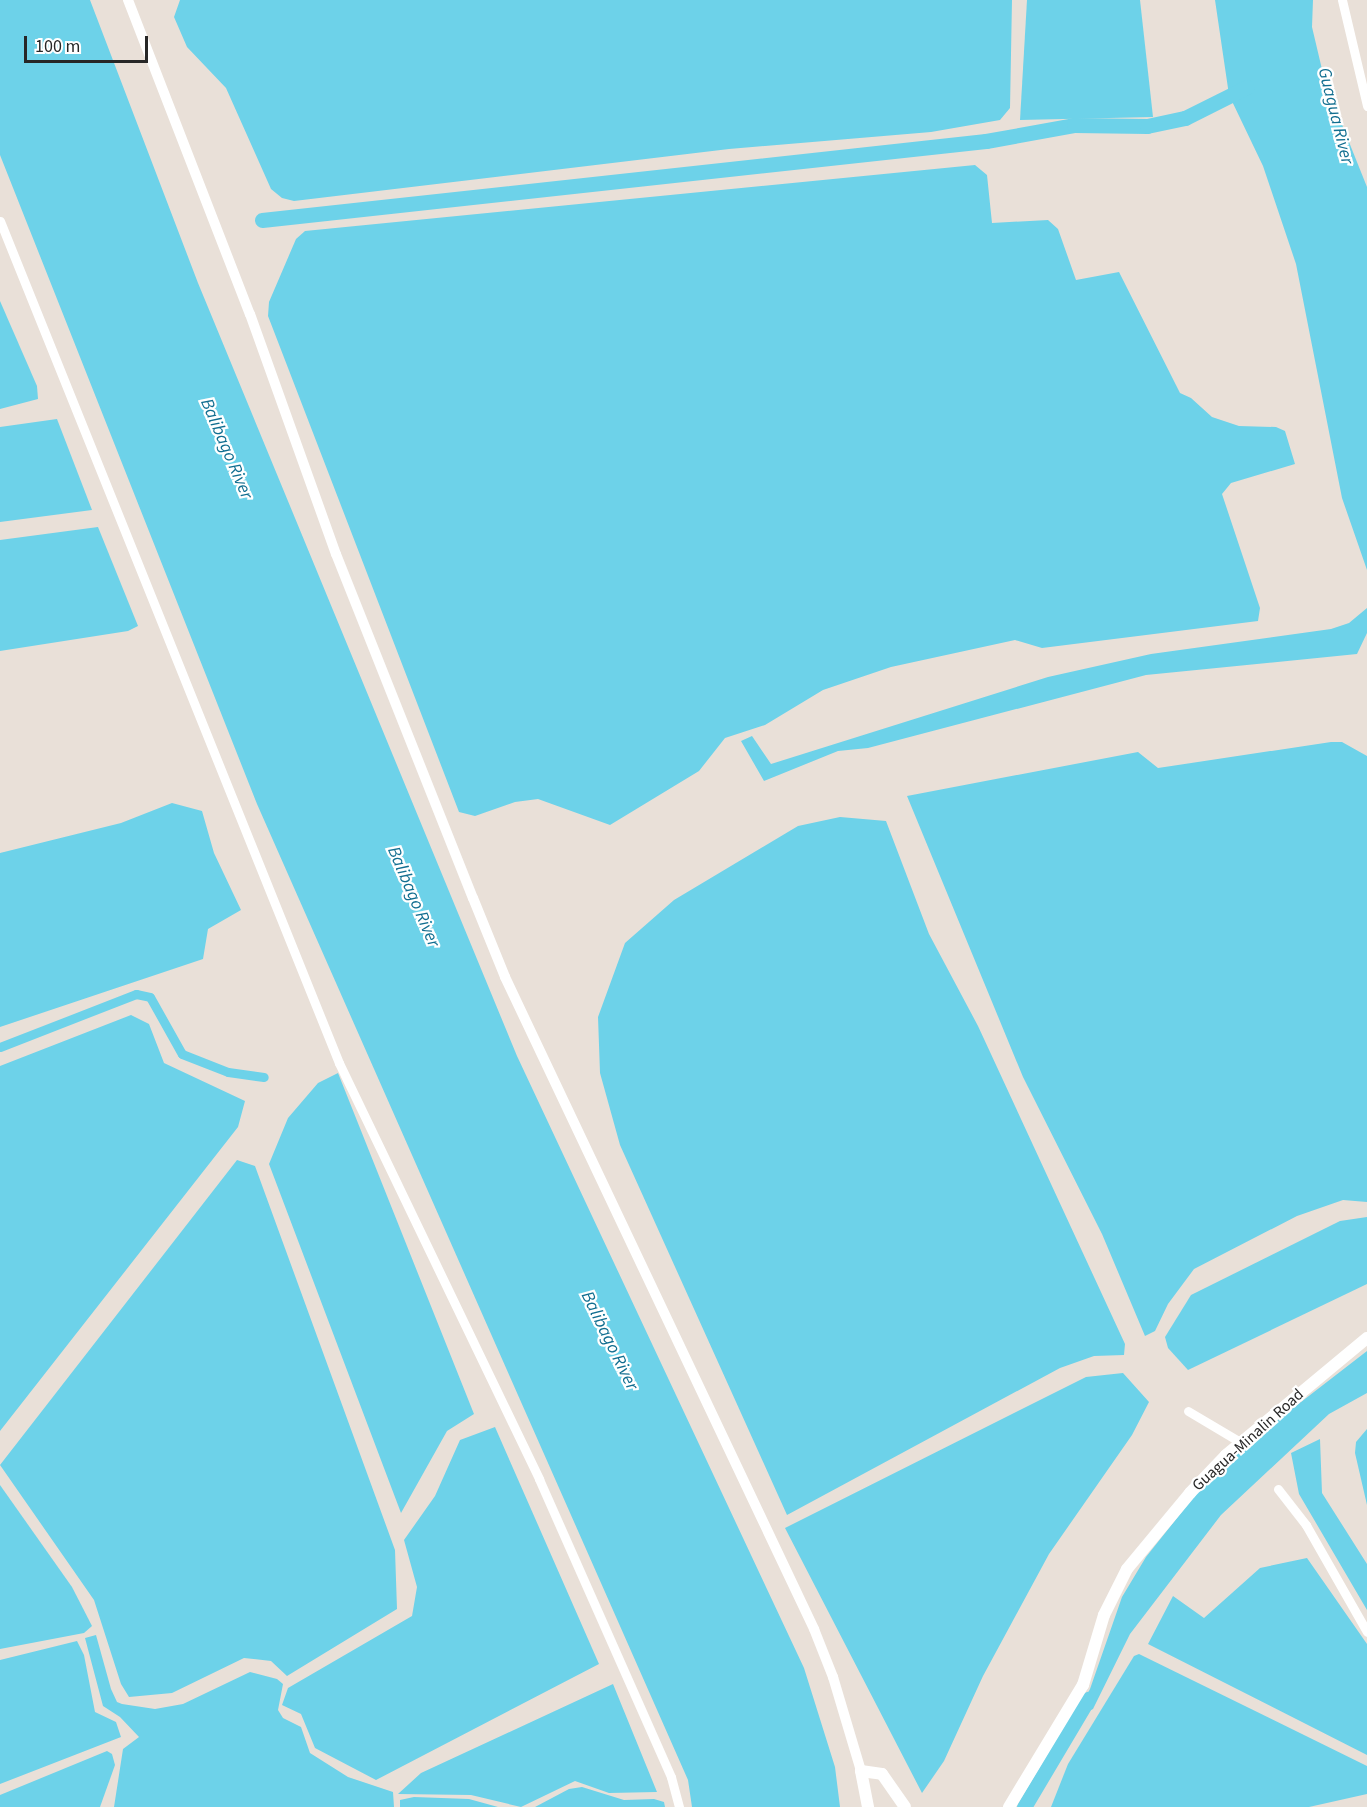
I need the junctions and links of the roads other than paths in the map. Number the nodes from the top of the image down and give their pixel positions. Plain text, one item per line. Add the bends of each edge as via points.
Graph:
1 (128, 0) edge
2 (1341, 0) edge
3 (1367, 106) edge
4 (0, 221) edge
5 (1367, 1338) edge
6 (1188, 1411) dead end
7 (1240, 1442) junction
8 (1278, 1489) dead end
9 (1367, 1632) edge
10 (861, 1771) junction
11 (679, 1807) edge
12 (868, 1807) edge
13 (905, 1807) edge
14 (1009, 1807) edge

1 - 10 street via 250,314 336,554 472,898 505,977 814,1629
2 - 3 street
4 - 11 street via 339,1063 539,1479 671,1776
5 - 7 main road, Guagua-Minalin Road
6 - 7 street
7 - 14 main road, Guagua-Minalin Road via 1190,1493 1127,1569 1104,1615 1083,1685
8 - 9 street via 1306,1525
10 - 12 main road
10 - 13 main road via 882,1774

